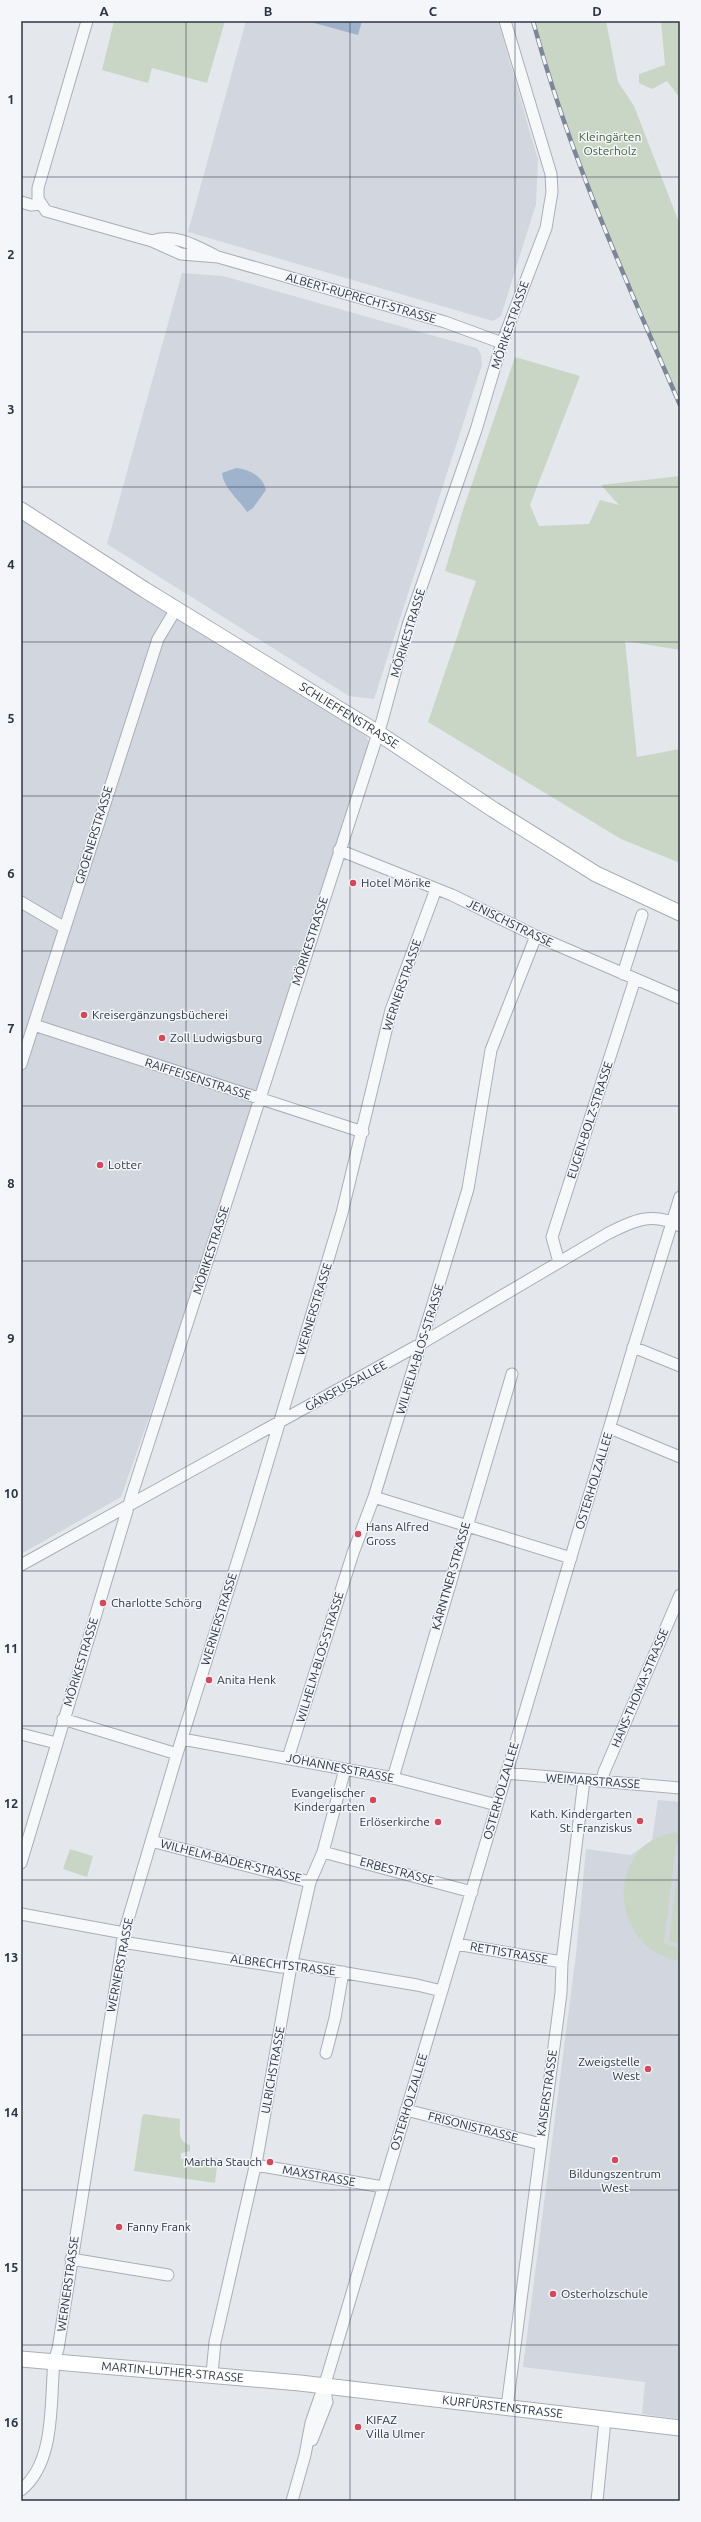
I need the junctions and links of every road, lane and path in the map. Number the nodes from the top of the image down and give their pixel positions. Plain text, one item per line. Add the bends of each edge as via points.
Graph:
1 (87, 21) edge
2 (505, 21) edge
3 (21, 202) edge
4 (41, 204) junction
5 (502, 342) junction
6 (21, 510) edge
7 (176, 609) junction
8 (378, 733) junction
9 (339, 850) junction
10 (436, 888) junction
11 (21, 902) edge
12 (680, 913) edge
13 (642, 915) dead end
14 (65, 928) junction
15 (536, 936) junction
16 (623, 974) junction
17 (635, 979) junction
18 (680, 998) edge
19 (34, 1026) junction
20 (21, 1064) edge
21 (260, 1100) junction
22 (363, 1132) junction
23 (680, 1197) edge
24 (676, 1224) edge
25 (560, 1262) junction
26 (422, 1343) junction
27 (633, 1347) junction
28 (680, 1366) edge
29 (512, 1374) dead end
30 (280, 1423) junction
31 (610, 1428) junction
32 (680, 1457) edge
33 (374, 1497) junction
34 (129, 1505) junction
35 (466, 1525) junction
36 (570, 1558) junction
37 (21, 1566) edge
38 (680, 1595) edge
39 (63, 1719) junction
40 (21, 1734) edge
41 (182, 1739) junction
42 (56, 1743) junction
43 (177, 1754) junction
44 (288, 1758) junction
45 (345, 1769) junction
46 (506, 1773) junction
47 (392, 1778) junction
48 (584, 1780) junction
49 (602, 1781) junction
50 (680, 1788) edge
51 (497, 1805) junction
52 (151, 1841) junction
53 (24, 1842) edge
54 (323, 1852) junction
55 (21, 1863) edge
56 (310, 1882) junction
57 (472, 1892) junction
58 (21, 1914) edge
59 (123, 1937) junction
60 (456, 1944) junction
61 (562, 1962) junction
62 (291, 1966) junction
63 (343, 1972) junction
64 (442, 1991) junction
65 (326, 2053) dead end
66 (406, 2110) junction
67 (541, 2144) junction
68 (256, 2165) junction
69 (383, 2187) junction
70 (71, 2259) junction
71 (168, 2276) dead end
72 (21, 2359) edge
73 (54, 2361) junction
74 (212, 2374) junction
75 (324, 2386) junction
76 (506, 2406) junction
77 (605, 2420) junction
78 (680, 2428) edge
79 (21, 2490) edge
80 (292, 2501) edge
81 (597, 2501) edge

1 - 4 street via 38,188
2 - 5 street, MÖRIKESTRASSE via 547,155 552,192 546,228
3 - 4 street
4 - 5 street, ALBERT-RUPRECHT-STRASSE via 46,211 152,241 173,238 218,258 445,322
5 - 8 street, MÖRIKESTRASSE via 476,430 408,625
6 - 7 street, SCHLIEFFENSTRASSE
7 - 8 street, SCHLIEFFENSTRASSE
7 - 14 street, GROENERSTRASSE via 158,638
8 - 9 street, MÖRIKESTRASSE
8 - 12 street, SCHLIEFFENSTRASSE via 596,874
9 - 10 street, JENISCHSTRASSE
9 - 21 street, MÖRIKESTRASSE
10 - 15 street, JENISCHSTRASSE
10 - 22 street, WERNERSTRASSE via 391,1010
11 - 14 street
13 - 16 street
14 - 19 street, GROENERSTRASSE
15 - 16 street, JENISCHSTRASSE
15 - 26 street, WILHELM-BLOS-STRASSE via 491,1050 468,1189
16 - 17 street, JENISCHSTRASSE
17 - 18 street, JENISCHSTRASSE
17 - 25 street, EUGEN-BOLZ-STRASSE via 552,1237
19 - 20 street, GROENERSTRASSE
19 - 21 street, RAIFFEISENSTRASSE
21 - 22 street, RAIFFEISENSTRASSE
21 - 34 street, MÖRIKESTRASSE
22 - 30 street, WERNERSTRASSE via 342,1213
23 - 24 street, OSTERHOLZALLEE
24 - 25 street, GÄNSFUSSALLEE via 652,1217 636,1219
24 - 27 street, OSTERHOLZALLEE
25 - 26 street, GÄNSFUSSALLEE
26 - 30 street, GÄNSFUSSALLEE
26 - 33 street, WILHELM-BLOS-STRASSE
27 - 28 street
27 - 31 street, OSTERHOLZALLEE
29 - 35 street, KÄRNTNER STRASSE
30 - 34 street, GÄNSFUSSALLEE
30 - 41 street, WERNERSTRASSE
31 - 32 street
31 - 36 street, OSTERHOLZALLEE
33 - 35 street
33 - 44 street, WILHELM-BLOS-STRASSE via 353,1553
34 - 37 street, GÄNSFUSSALLEE
34 - 39 street, MÖRIKESTRASSE
35 - 36 street
35 - 47 street, KÄRNTNER STRASSE
36 - 46 street, OSTERHOLZALLEE
38 - 49 street, HANS-THOMA-STRASSE
39 - 42 street, MÖRIKESTRASSE
39 - 43 street
40 - 42 street
41 - 43 street, WERNERSTRASSE
41 - 44 street, JOHANNESSTRASSE
42 - 53 street, MÖRIKESTRASSE
43 - 52 street, WERNERSTRASSE
44 - 45 street, JOHANNESSTRASSE
45 - 47 street, JOHANNESSTRASSE
45 - 54 street, ULRICHSTRASSE
46 - 48 street, WEIMARSTRASSE
46 - 51 street, OSTERHOLZALLEE
47 - 51 street, JOHANNESSTRASSE
48 - 49 street, WEIMARSTRASSE
48 - 61 street, KAISERSTRASSE
49 - 50 street, WEIMARSTRASSE
51 - 57 street, OSTERHOLZALLEE
52 - 56 street, WILHELM-BADER-STRASSE
52 - 59 street, WERNERSTRASSE
53 - 55 street, MÖRIKESTRASSE
54 - 56 street, ULRICHSTRASSE
54 - 57 street, ERBESTRASSE
56 - 62 street, ULRICHSTRASSE
57 - 60 street, OSTERHOLZALLEE
58 - 59 street, ALBRECHTSTRASSE
59 - 62 street, ALBRECHTSTRASSE via 212,1956 282,1967
59 - 70 street, WERNERSTRASSE
60 - 61 street, RETTISTRASSE
60 - 64 street, OSTERHOLZALLEE
61 - 67 street, KAISERSTRASSE via 561,1993
62 - 63 street, ALBRECHTSTRASSE
62 - 68 street, ULRICHSTRASSE
63 - 64 street, ALBRECHTSTRASSE
63 - 65 street
64 - 66 street, OSTERHOLZALLEE
66 - 67 street, FRISONISTRASSE
66 - 69 street, OSTERHOLZALLEE
67 - 76 street, KAISERSTRASSE
68 - 69 street, MAXSTRASSE
68 - 74 street, ULRICHSTRASSE via 215,2342
69 - 75 street, OSTERHOLZALLEE
70 - 71 street
70 - 73 street, WERNERSTRASSE
72 - 73 street, MARTIN-LUTHER-STRASSE
73 - 74 street, MARTIN-LUTHER-STRASSE
73 - 79 street, WERNERSTRASSE via 45,2449 32,2479
74 - 75 street, MARTIN-LUTHER-STRASSE
75 - 76 street, KURFÜRSTENSTRASSE
75 - 80 street, OSTERHOLZALLEE via 311,2423 306,2455
76 - 77 street, KURFÜRSTENSTRASSE
77 - 78 street, KURFÜRSTENSTRASSE
77 - 81 street

